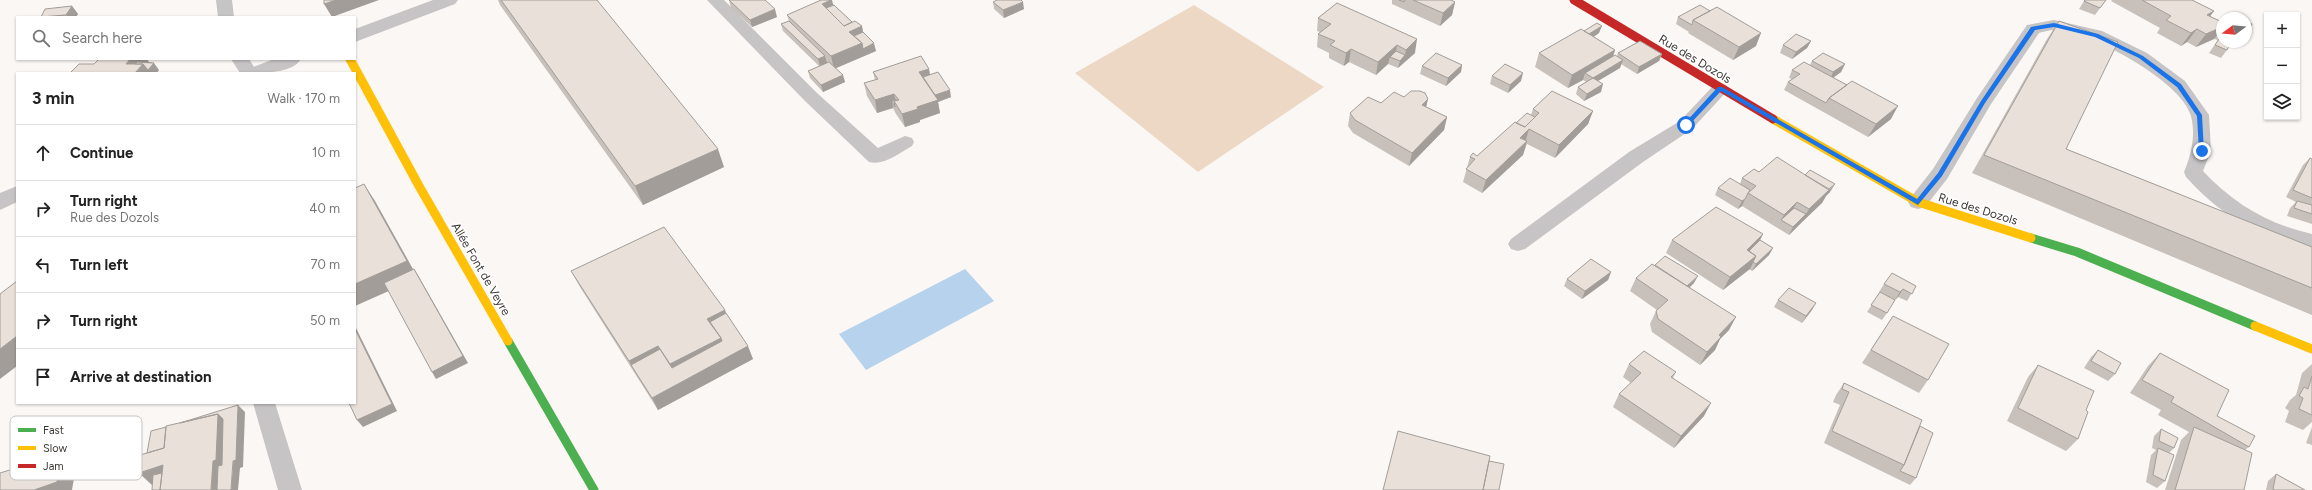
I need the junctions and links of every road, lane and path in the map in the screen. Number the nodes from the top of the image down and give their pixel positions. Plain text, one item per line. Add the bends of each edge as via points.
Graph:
1 (224, 0) edge
2 (449, 0) edge
3 (715, 0) edge
4 (1574, 0) edge
5 (226, 16) edge
6 (356, 36) edge
7 (241, 60) edge
8 (289, 60) edge
9 (351, 60) edge
10 (248, 72) edge
11 (258, 72) edge
12 (1720, 88) junction
13 (905, 142) dead end
14 (16, 194) edge
15 (0, 202) edge
16 (1918, 202) junction
17 (2312, 241) edge
18 (1518, 244) dead end
19 (2312, 349) edge
20 (264, 404) edge
21 (290, 490) edge
22 (594, 490) edge

1 - 5 lane
2 - 6 street
3 - 13 lane via 811,97 876,157
4 - 12 street, Rue des Dozols
7 - 10 lane
8 - 11 street
9 - 22 street, Allée Font de Veyre via 419,186
12 - 16 street, Rue des Dozols
12 - 18 lane via 1686,125 1636,157
14 - 15 street
16 - 17 lane via 1940,174 1983,102 2033,28 2054,25 2096,35 2141,57 2179,85 2200,115 2202,151 2193,172 2206,188 2238,214 2282,235
16 - 19 street, Rue des Dozols via 2077,252
20 - 21 lane

